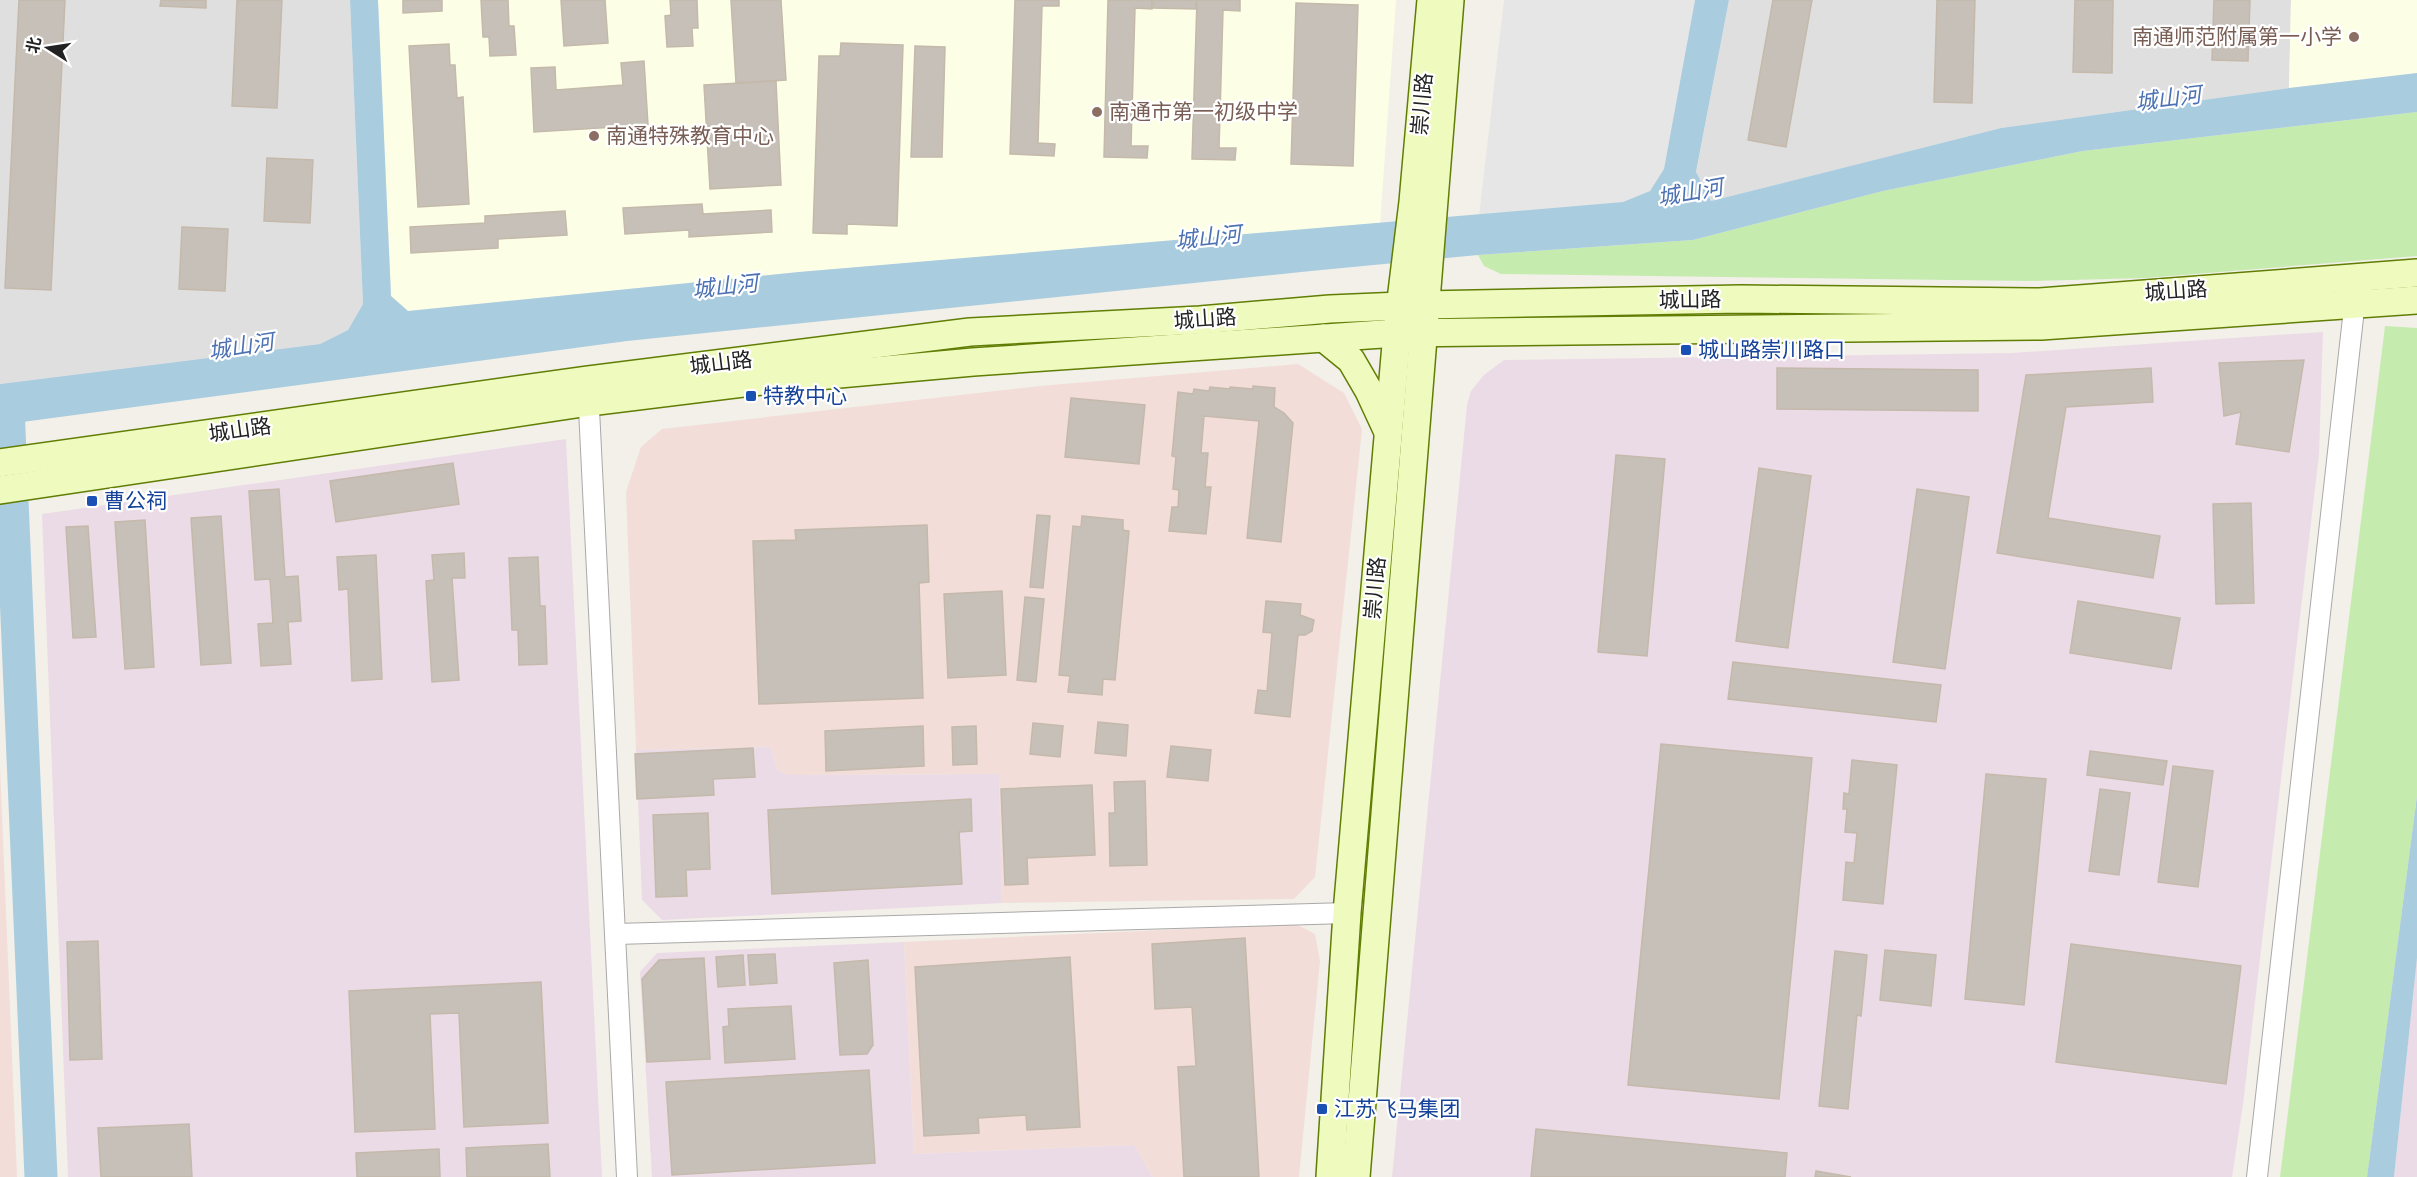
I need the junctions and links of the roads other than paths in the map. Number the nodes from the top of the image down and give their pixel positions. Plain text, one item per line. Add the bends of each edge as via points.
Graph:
1 (1431, 0) edge
2 (1450, 0) edge
3 (1423, 202) junction
4 (2417, 273) edge
5 (2355, 278) junction
6 (2417, 300) edge
7 (2356, 305) junction
8 (1412, 307) junction
9 (1324, 338) junction
10 (588, 391) junction
11 (1388, 434) junction
12 (0, 463) edge
13 (0, 490) edge
14 (1347, 913) junction
15 (615, 934) junction
16 (627, 1177) edge
17 (1330, 1177) edge
18 (1356, 1177) edge
19 (2257, 1177) edge

1 - 3 main road, 崇川路
2 - 3 main road, 崇川路
3 - 8 main road, 崇川路
4 - 5 main road, 城山路
5 - 7 street
5 - 8 main road, 城山路 via 2040,302 1741,299
6 - 7 main road, 城山路
7 - 8 main road, 城山路 via 2041,326
7 - 19 street
8 - 9 main road, 城山路
8 - 10 main road, 城山路 via 970,332
8 - 11 main road, 崇川路
8 - 18 main road, 崇川路
9 - 10 main road, 城山路
9 - 11 main road via 1351,360 1370,390
10 - 12 main road, 城山路
10 - 13 main road, 城山路
10 - 15 street
11 - 14 main road, 崇川路
14 - 15 street
14 - 17 main road, 崇川路
15 - 16 street

